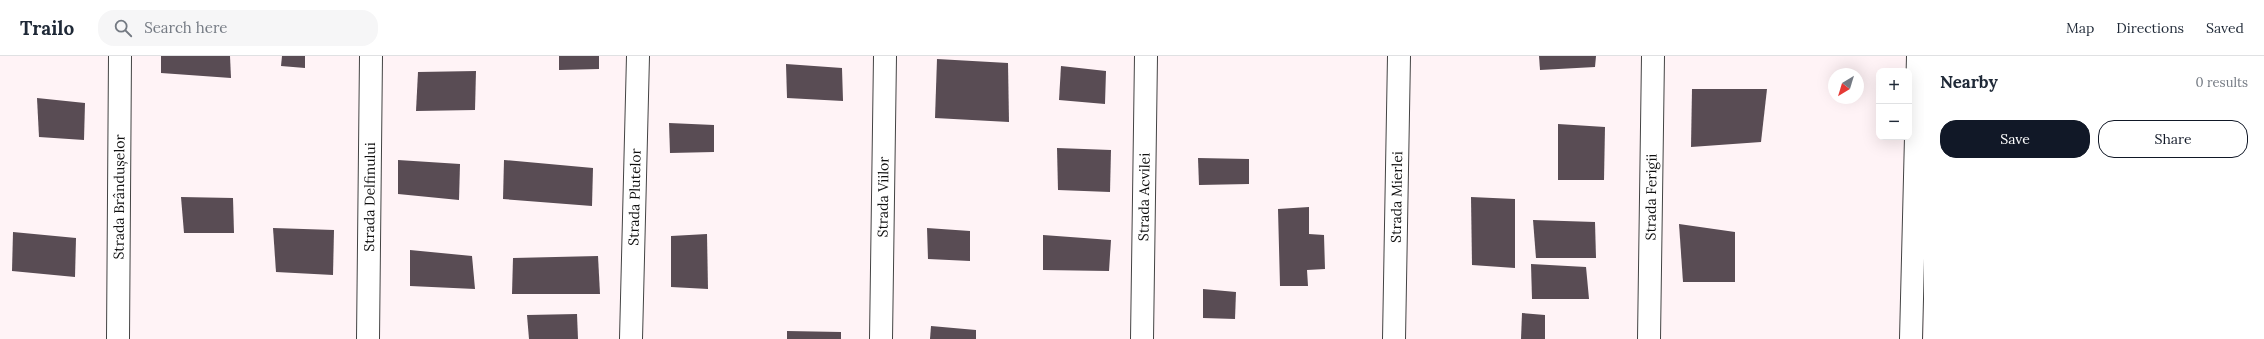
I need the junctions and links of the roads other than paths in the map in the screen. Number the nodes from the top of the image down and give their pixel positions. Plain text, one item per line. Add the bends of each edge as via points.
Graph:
1 (120, 56) edge
2 (371, 56) edge
3 (638, 56) edge
4 (885, 56) edge
5 (1146, 56) edge
6 (1398, 56) edge
7 (1653, 56) edge
8 (1918, 56) edge
9 (118, 339) edge
10 (368, 339) edge
11 (631, 339) edge
12 (881, 339) edge
13 (1142, 339) edge
14 (1394, 339) edge
15 (1649, 339) edge
16 (1911, 339) edge

1 - 9 street, Strada Brândușelor
2 - 10 street, Strada Delfinului
3 - 11 street, Strada Plutelor
4 - 12 street, Strada Viilor
5 - 13 street, Strada Acvilei
6 - 14 street, Strada Mierlei
7 - 15 street, Strada Ferigii
8 - 16 street

